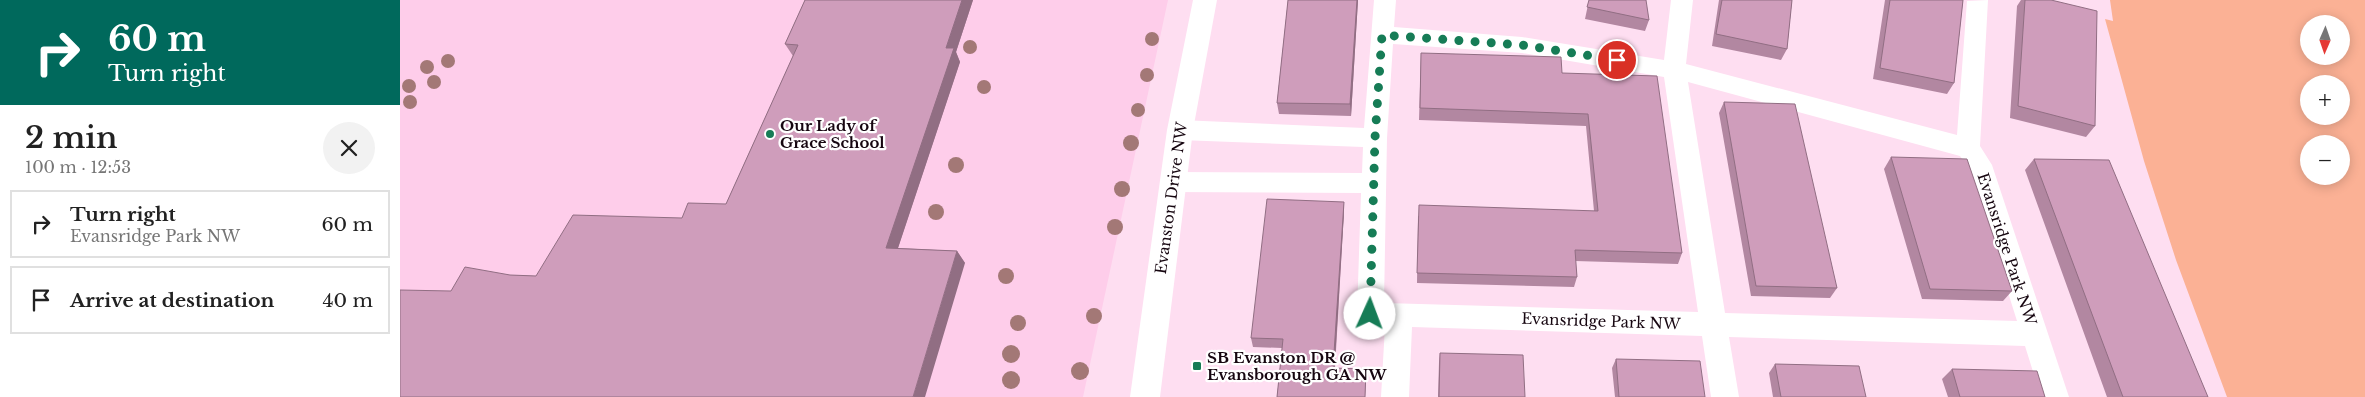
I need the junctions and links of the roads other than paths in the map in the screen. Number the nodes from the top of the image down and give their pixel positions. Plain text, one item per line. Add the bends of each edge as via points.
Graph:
1 (1205, 0) edge
2 (1384, 0) edge
3 (1682, 0) edge
4 (1978, 1) edge
5 (1382, 35) junction
6 (1674, 70) junction
7 (1180, 130) junction
8 (1375, 138) junction
9 (1968, 148) junction
10 (1172, 182) junction
11 (1373, 183) junction
12 (1399, 315) junction
13 (1713, 325) junction
14 (2036, 334) junction
15 (1145, 397) edge
16 (1395, 397) edge
17 (1725, 397) edge
18 (2055, 397) edge

1 - 7 street, Evanston Drive NW
2 - 5 lane, Evansridge Park NW
3 - 6 lane
4 - 9 lane
5 - 6 lane via 1522,45
5 - 8 lane, Evansridge Park NW
6 - 9 lane
6 - 13 lane
7 - 8 lane
7 - 10 street, Evanston Drive NW
8 - 11 lane, Evansridge Park NW
9 - 14 lane, Evansridge Park NW via 1980,165
10 - 11 lane
10 - 15 street, Evanston Drive NW
11 - 12 lane, Evansridge Park NW via 1370,314
12 - 13 lane, Evansridge Park NW
12 - 16 lane
13 - 14 lane, Evansridge Park NW
13 - 17 lane
14 - 18 lane

